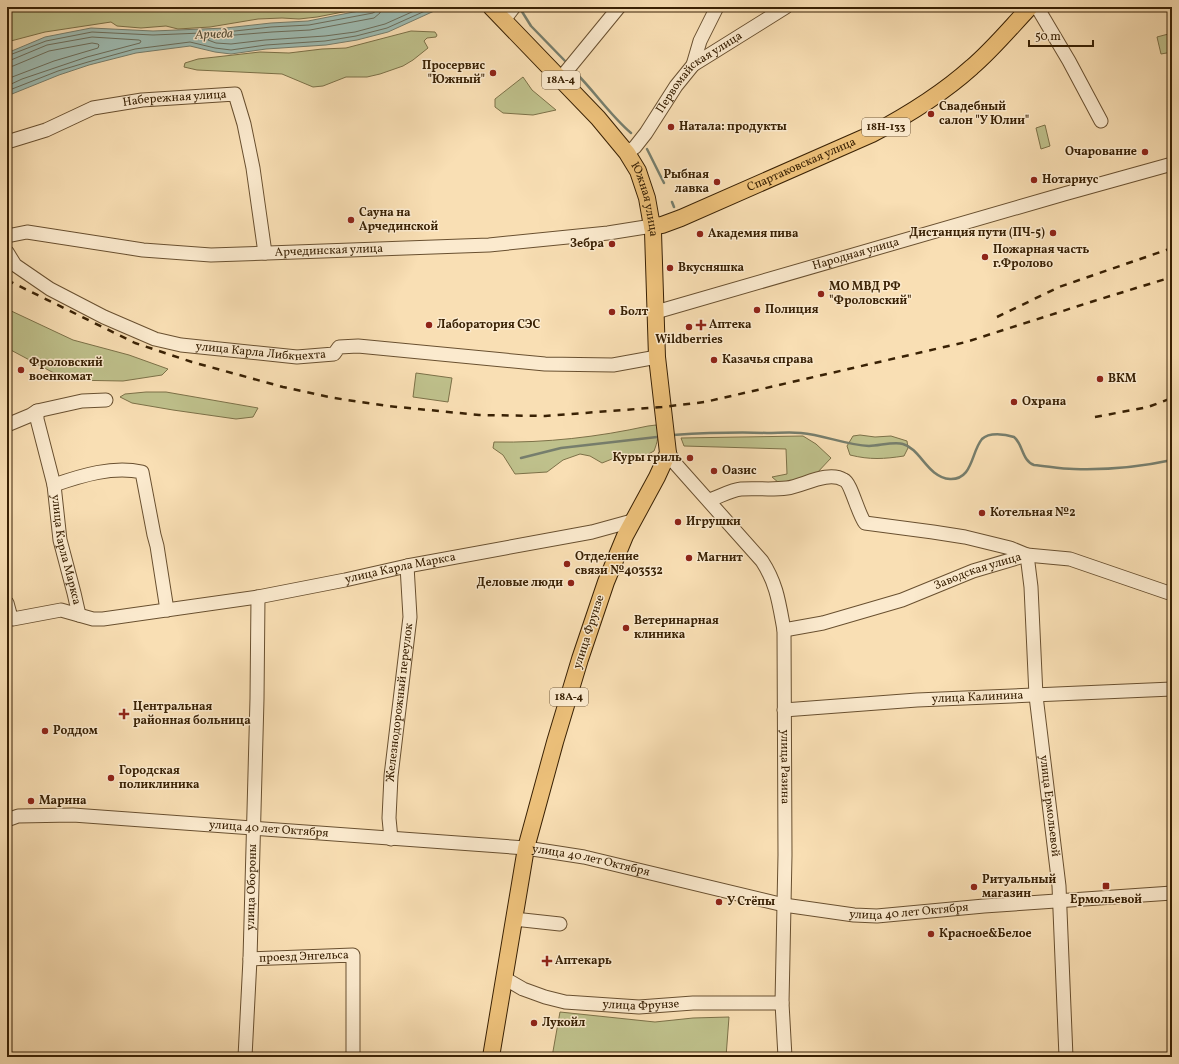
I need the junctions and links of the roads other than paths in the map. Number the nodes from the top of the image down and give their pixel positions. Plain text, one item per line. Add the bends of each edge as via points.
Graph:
1 (514, 7) edge
2 (619, 7) edge
3 (717, 7) edge
4 (786, 7) edge
5 (1030, 7) edge
6 (1037, 7) edge
7 (496, 12) edge
8 (693, 65) junction
9 (560, 79) junction
10 (1101, 121) dead end
11 (7, 142) edge
12 (627, 153) junction
13 (1172, 164) edge
14 (652, 226) junction
15 (7, 236) edge
16 (7, 252) edge
17 (265, 253) junction
18 (656, 312) junction
19 (657, 357) junction
20 (106, 400) dead end
21 (37, 411) junction
22 (7, 425) edge
23 (667, 448) junction
24 (54, 485) junction
25 (709, 500) junction
26 (632, 521) junction
27 (1027, 555) junction
28 (407, 566) junction
29 (1172, 594) edge
30 (258, 597) junction
31 (7, 603) edge
32 (167, 610) junction
33 (79, 615) junction
34 (784, 630) junction
35 (1172, 689) edge
36 (1036, 696) junction
37 (784, 710) junction
38 (7, 820) edge
39 (253, 828) junction
40 (391, 838) junction
41 (526, 848) junction
42 (1172, 893) edge
43 (1060, 902) junction
44 (784, 905) junction
45 (514, 919) junction
46 (560, 924) dead end
47 (250, 959) junction
48 (504, 978) junction
49 (782, 1003) junction
50 (245, 1057) edge
51 (353, 1057) edge
52 (491, 1057) edge
53 (785, 1057) edge
54 (1066, 1057) edge

1 - 7 street
2 - 9 street
3 - 8 street via 700,41
4 - 8 street, Первомайская улица
5 - 14 main road, Спартаковская улица / 18Н-133 via 973,67 926,103 900,119 872,134 681,218
6 - 10 street
7 - 9 main road, Южная улица / 18А-4
8 - 12 street, Первомайская улица via 676,86 646,133
9 - 12 main road, Южная улица / 18А-4
11 - 17 street, Набережная улица via 46,130 93,108 142,100 235,94 253,168
12 - 14 main road, Южная улица / 18А-4 via 645,188
13 - 18 street, Народная улица
14 - 17 street, Арчединская улица via 489,245
14 - 18 main road, Южная улица / 18А-4
15 - 17 street, Арчединская улица via 27,232 143,250 211,255
16 - 19 street, улица Карла Либкнехта via 15,265 50,289 155,339 181,345 297,357 334,354 339,347 358,346 545,364 613,365
18 - 19 main road, Южная улица / 18А-4
19 - 23 main road, Южная улица / 18А-4
20 - 21 street via 82,401
21 - 22 street
21 - 24 street, улица Карла Маркса
23 - 25 street, улица Разина via 673,461
23 - 26 main road, улица Фрунзе / 18А-4 via 666,459
24 - 32 street, улица Карла Маркса via 100,472 129,469 142,472
24 - 33 street, улица Карла Маркса via 60,540
25 - 27 street via 740,490 788,488 820,478 844,479 849,484 860,517 868,525 965,537
25 - 34 street, улица Разина via 762,561 770,574 776,587
26 - 28 street, улица Карла Маркса via 587,533
26 - 41 main road, улица Фрунзе / 18А-4 via 606,582 580,659
27 - 29 street, Заводская улица via 1070,559
27 - 34 street, Заводская улица via 973,571 902,600 823,623
27 - 36 street, улица Ермольевой
28 - 30 street, улица Карла Маркса
28 - 40 street, Железнодорожный переулок via 410,617 392,776 389,818
30 - 32 street, улица Карла Маркса
30 - 39 street, улица Обороны
31 - 33 street, улица Карла Маркса via 13,619 61,610
32 - 33 street, улица Карла Маркса via 103,619
34 - 37 street, улица Разина
35 - 36 street, улица Калинина
36 - 37 street, улица Калинина via 917,700
36 - 43 street, улица Ермольевой
37 - 44 street, улица Разина
38 - 39 street, улица 40 лет Октября via 18,816 73,815
39 - 40 street, улица 40 лет Октября
39 - 47 street, улица Обороны
40 - 41 street, улица 40 лет Октября
41 - 44 street, улица 40 лет Октября via 584,857
41 - 45 main road, улица Фрунзе / 18А-4
42 - 43 street, улица 40 лет Октября
43 - 44 street, улица 40 лет Октября via 877,916 833,913
43 - 54 street, улица Ермольевой
44 - 49 street, улица Разина
45 - 46 street
45 - 48 main road, улица Фрунзе / 18А-4
47 - 50 street, улица Обороны
47 - 51 street, проезд Энгельса via 353,955
48 - 49 street, улица Фрунзе via 523,989 565,1002 639,1007 693,1003
48 - 52 main road, улица Фрунзе / 18А-4
49 - 53 street, улица Разина

